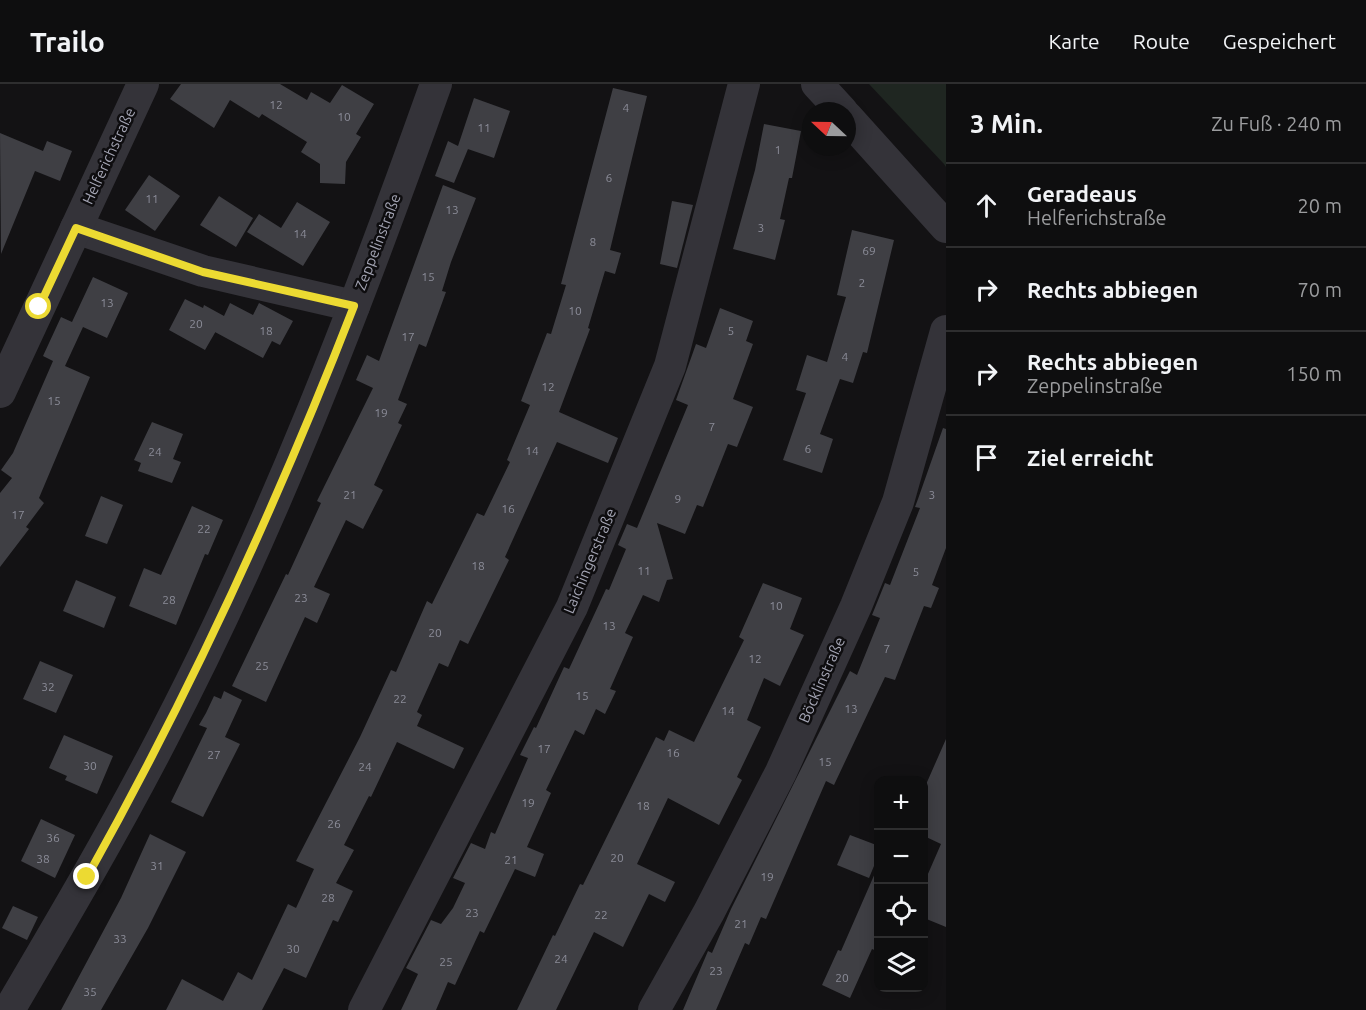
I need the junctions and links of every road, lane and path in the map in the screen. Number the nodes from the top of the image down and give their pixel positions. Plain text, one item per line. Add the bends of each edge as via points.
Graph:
1 (143, 84) edge
2 (436, 84) edge
3 (744, 84) edge
4 (817, 84) edge
5 (834, 102) edge
6 (856, 127) edge
7 (946, 227) edge
8 (76, 228) junction
9 (354, 306) junction
10 (946, 331) edge
11 (0, 392) edge
12 (9, 1010) edge
13 (364, 1010) edge
14 (654, 1010) edge

1 - 8 street, Helferichstraße
2 - 9 street, Zeppelinstraße
3 - 13 street, Laichingerstraße via 670,366 576,597
4 - 5 street
6 - 7 street
8 - 9 street via 203,272
8 - 11 street, Helferichstraße
9 - 12 street, Zeppelinstraße via 276,499 164,737
10 - 14 street, Böcklinstraße via 898,502 856,606 781,771

